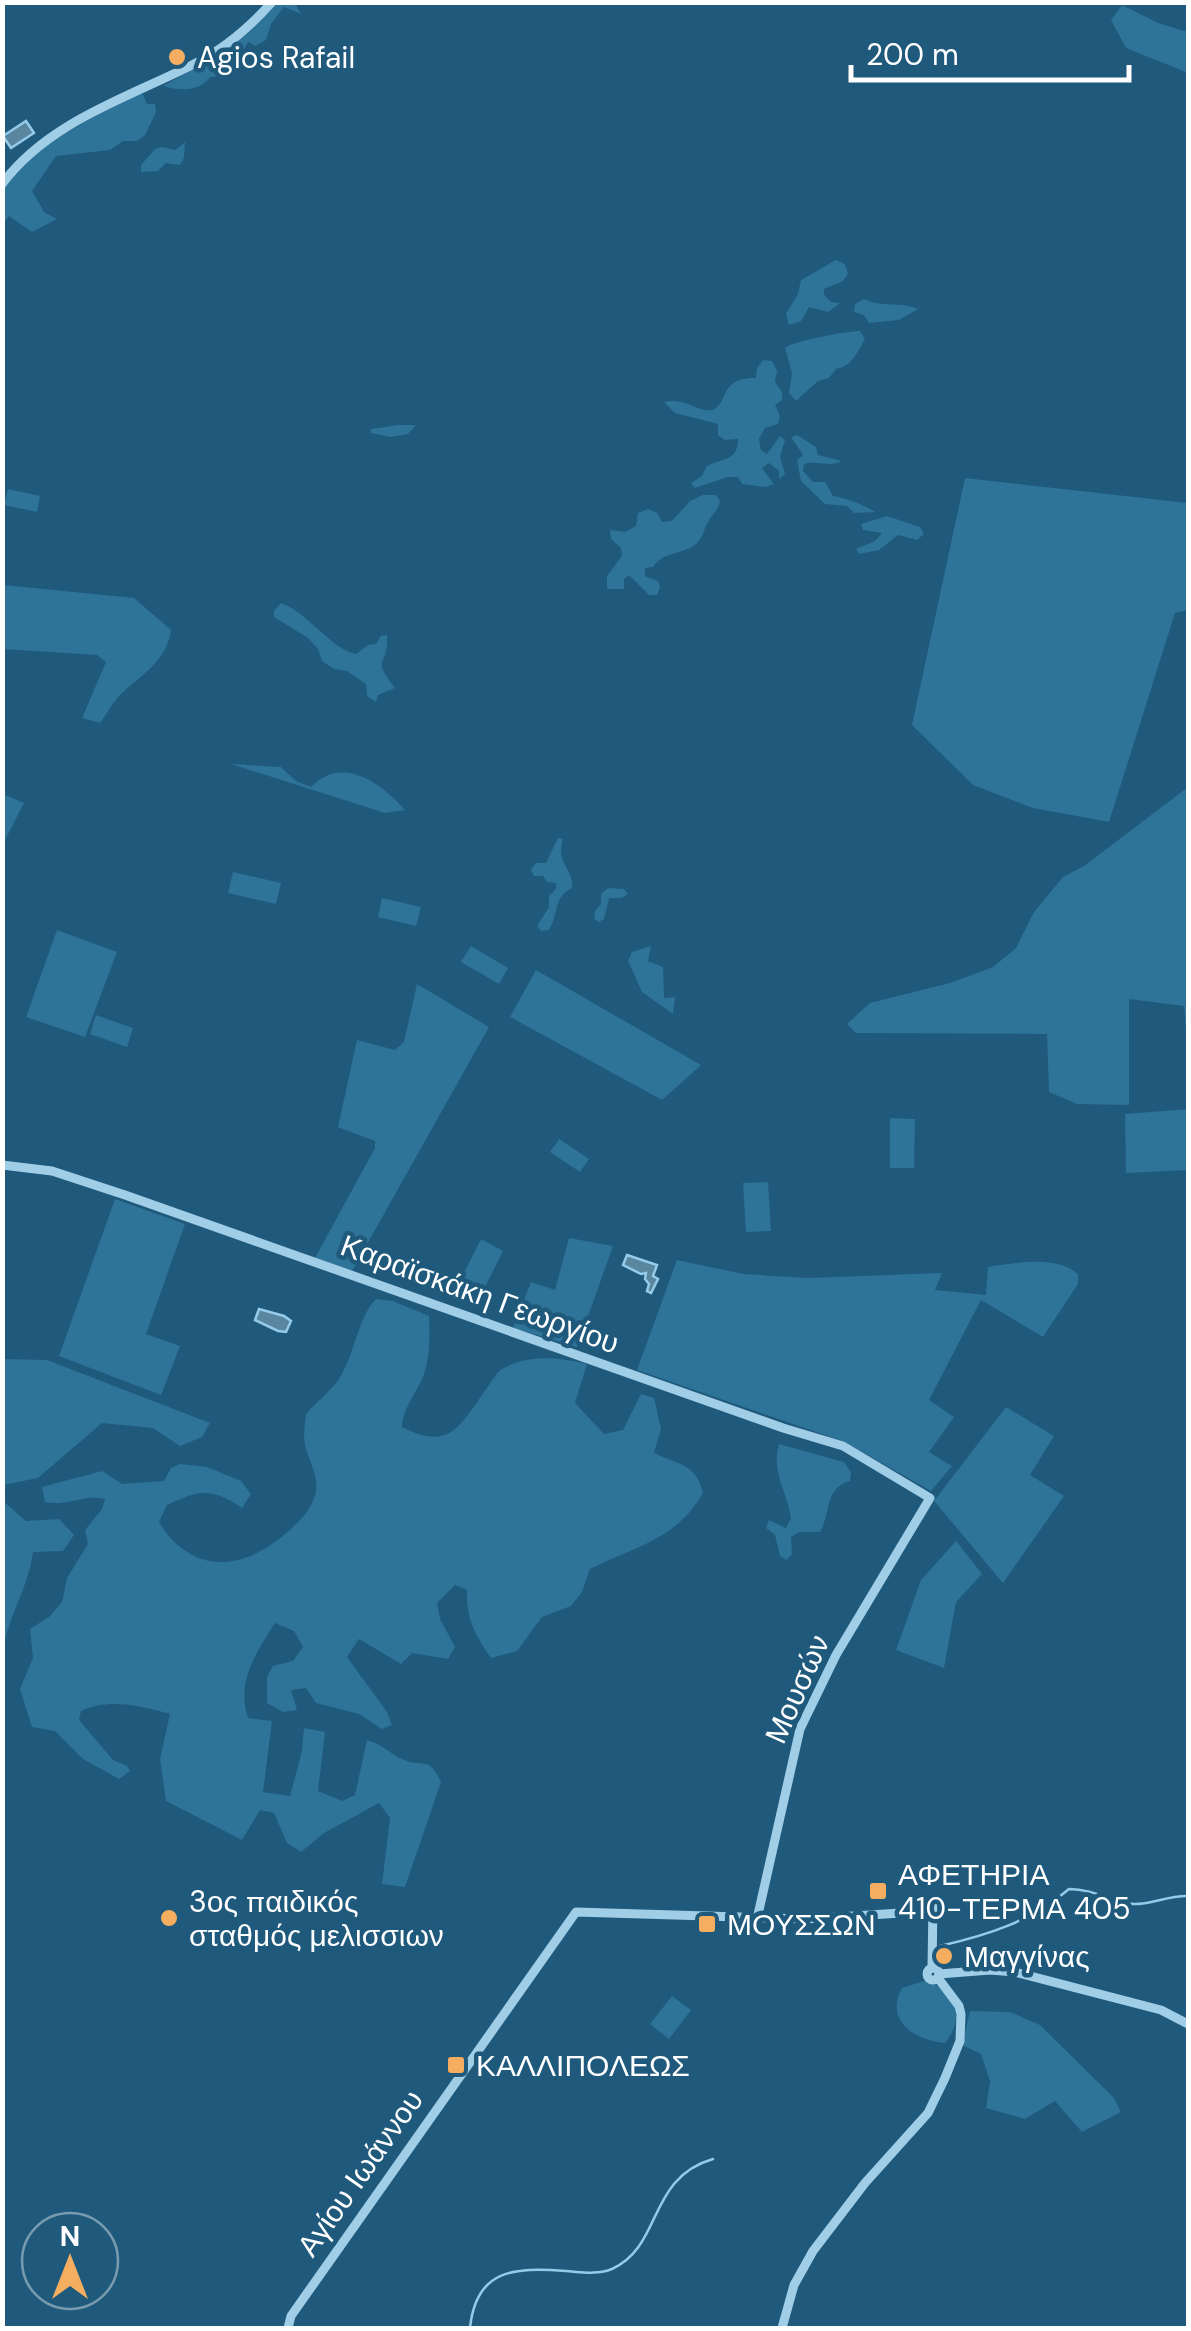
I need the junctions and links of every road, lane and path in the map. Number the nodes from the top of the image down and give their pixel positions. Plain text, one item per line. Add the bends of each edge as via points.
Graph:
1 (272, 2) edge
2 (2, 184) edge
3 (2, 1166) edge
4 (930, 1498) joint
5 (758, 1920) junction
6 (936, 1973) junction
7 (1188, 2024) edge
8 (288, 2328) edge
9 (782, 2328) edge

1 - 2 street via 215,52 47,140
3 - 4 street, Καραϊσκάκη Γεωργίου via 52,1171 126,1195 842,1446
4 - 5 street, Μουσών via 800,1729
5 - 6 street via 901,1913 933,1904
5 - 8 street, Αγίου Ιωάννου via 576,1912
6 - 7 street via 1016,1972 1152,2007
6 - 9 street via 961,2014 960,2040 945,2078 928,2112 812,2251

